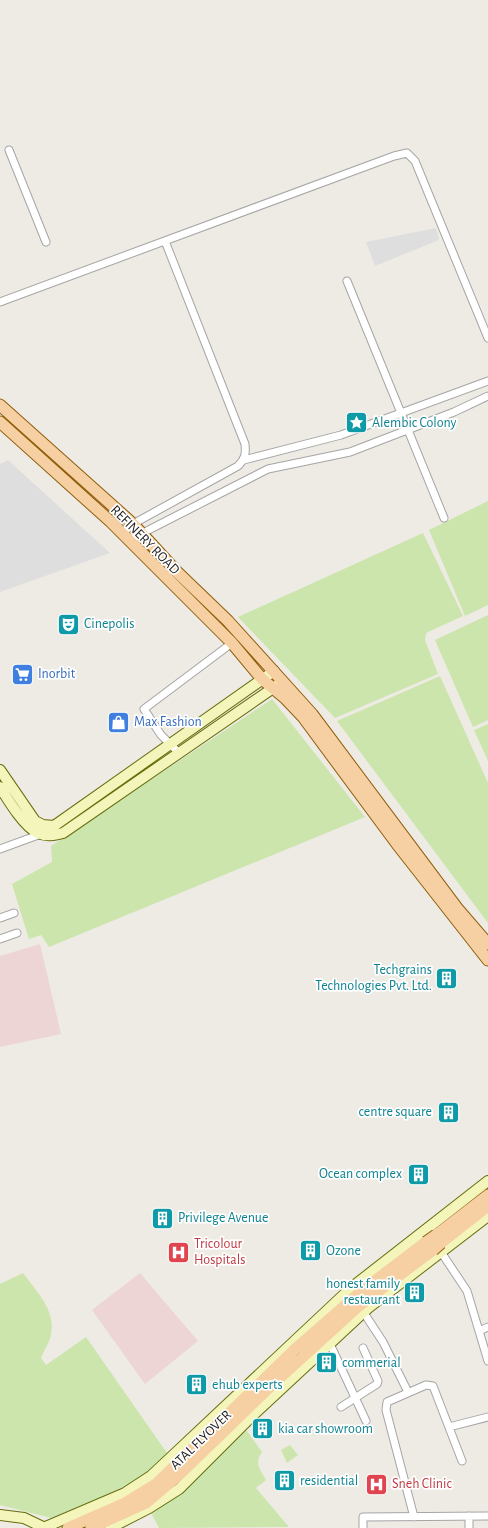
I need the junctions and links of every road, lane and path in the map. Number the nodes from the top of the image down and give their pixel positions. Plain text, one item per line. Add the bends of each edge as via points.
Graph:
1 (9, 150) dead end
2 (165, 241) junction
3 (46, 242) dead end
4 (347, 281) dead end
5 (0, 302) edge
6 (488, 338) edge
7 (488, 382) edge
8 (488, 396) edge
9 (0, 405) edge
10 (402, 413) junction
11 (0, 422) edge
12 (409, 429) junction
13 (244, 460) junction
14 (444, 518) dead end
15 (133, 524) junction
16 (141, 533) junction
17 (125, 537) junction
18 (232, 643) junction
19 (274, 671) junction
20 (262, 679) junction
21 (284, 681) junction
22 (275, 689) junction
23 (170, 745) junction
24 (179, 753) junction
25 (0, 770) edge
26 (0, 787) edge
27 (7, 796) edge
28 (41, 834) junction
29 (0, 849) edge
30 (433, 883) junction
31 (14, 913) dead end
32 (0, 918) edge
33 (17, 933) dead end
34 (0, 939) edge
35 (488, 944) edge
36 (488, 960) edge
37 (488, 1181) edge
38 (488, 1195) edge
39 (488, 1206) edge
40 (488, 1216) edge
41 (425, 1231) junction
42 (442, 1252) junction
43 (364, 1313) junction
44 (488, 1327) edge
45 (479, 1331) junction
46 (330, 1344) junction
47 (363, 1348) dead end
48 (488, 1361) edge
49 (408, 1392) junction
50 (356, 1396) junction
51 (341, 1407) dead end
52 (488, 1417) edge
53 (366, 1421) dead end
54 (449, 1426) junction
55 (462, 1461) dead end
56 (0, 1514) edge
57 (469, 1516) junction
58 (488, 1516) edge
59 (414, 1517) junction
60 (44, 1528) edge
61 (68, 1528) edge
62 (91, 1528) edge
63 (110, 1528) edge
64 (363, 1528) edge
65 (469, 1528) edge

1 - 3 street
2 - 5 street
2 - 6 street via 407,153 415,161
2 - 13 street via 245,444
4 - 10 street
7 - 10 street
8 - 12 street
9 - 15 main road, REFINERY ROAD
10 - 12 street
10 - 13 street via 341,435
11 - 17 main road, REFINERY ROAD
12 - 14 street
12 - 16 street via 350,452 268,469
13 - 15 street via 238,466
15 - 16 main road, REFINERY ROAD
15 - 17 street
16 - 17 street
16 - 19 main road, REFINERY ROAD
17 - 18 main road, REFINERY ROAD
18 - 20 main road, REFINERY ROAD
18 - 23 street via 144,709
19 - 20 street
19 - 21 main road, REFINERY ROAD
20 - 22 main road, REFINERY ROAD
20 - 23 street
21 - 22 street
21 - 30 main road, REFINERY ROAD via 312,714
22 - 24 street
22 - 30 main road, REFINERY ROAD via 303,717
23 - 24 street
23 - 27 street via 54,826 35,821
24 - 28 street via 63,833
25 - 27 street
26 - 27 street
27 - 28 street via 29,828
28 - 29 street
30 - 35 main road
30 - 36 main road
31 - 32 street
33 - 34 street
37 - 41 street
38 - 61 main road, ATAL FLYOVER, bridge via 364,1289 294,1350 156,1484 125,1503
39 - 62 main road, ATAL FLYOVER, bridge via 359,1306 146,1503
40 - 42 street
41 - 42 street
41 - 60 street via 351,1288 151,1476 125,1493
42 - 43 street
42 - 45 street via 468,1291
43 - 46 street
43 - 49 street via 383,1342
44 - 45 street
45 - 48 street
46 - 50 street
46 - 63 street via 178,1489 149,1508
47 - 50 street via 378,1381
49 - 54 street via 426,1385 433,1386
49 - 59 street via 387,1402 386,1410
50 - 51 street
50 - 53 street
52 - 54 street
54 - 55 street
56 - 60 street via 24,1518
57 - 58 street
57 - 59 street
57 - 65 street
59 - 64 street via 363,1517

